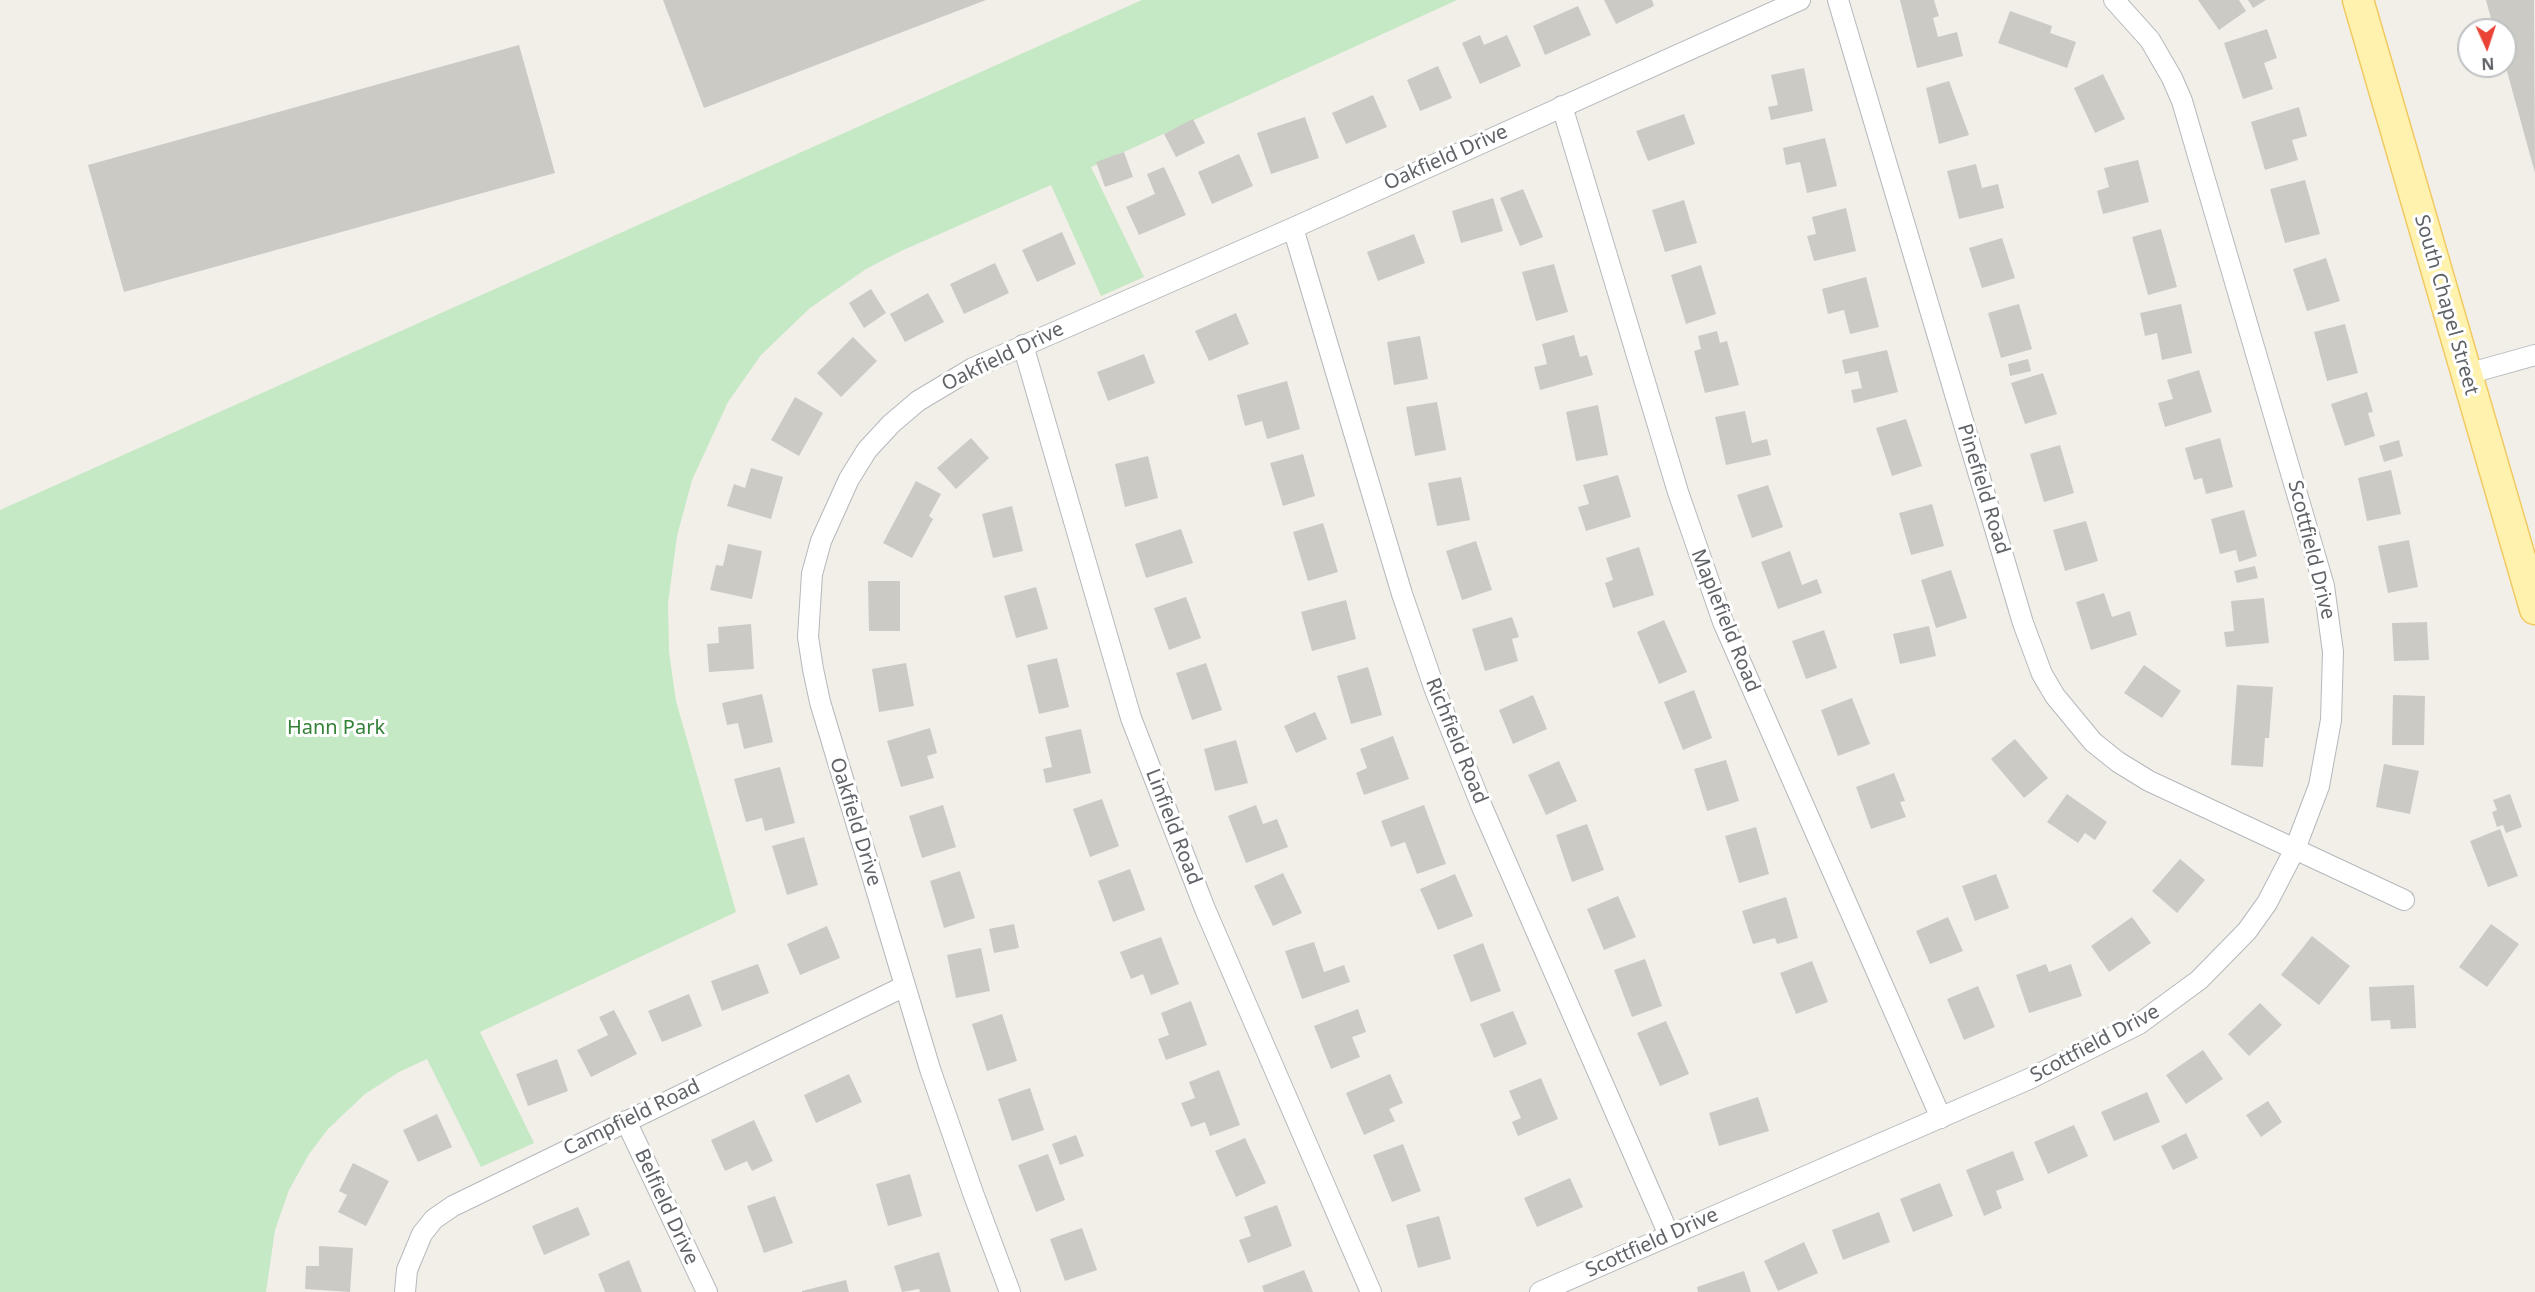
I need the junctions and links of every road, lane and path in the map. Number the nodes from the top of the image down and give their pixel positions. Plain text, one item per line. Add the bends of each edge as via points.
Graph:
1 (1800, 0) edge
2 (1838, 0) edge
3 (2114, 0) edge
4 (2358, 0) edge
5 (1562, 106) junction
6 (1293, 228) junction
7 (1023, 345) junction
8 (2535, 355) edge
9 (2467, 374) junction
10 (2535, 609) edge
11 (2295, 849) junction
12 (2404, 900) dead end
13 (905, 986) junction
14 (1941, 1118) junction
15 (626, 1121) junction
16 (1669, 1235) junction
17 (405, 1292) edge
18 (707, 1292) edge
19 (1010, 1292) edge
20 (1371, 1292) edge
21 (1540, 1292) edge

1 - 5 street, Oakfield Drive
2 - 11 street, Pinefield Road via 2019,612 2042,674 2072,720 2118,762 2149,781
3 - 11 street, Scottfield Drive via 2150,40 2182,101 2324,586 2332,652 2331,720 2319,786
4 - 9 main road, South Chapel Street
5 - 6 street, Oakfield Drive
5 - 14 street, Maplefield Road via 1678,492 1719,611
6 - 7 street, Oakfield Drive
6 - 16 street, Richfield Road via 1402,594 1435,690
7 - 13 street, Oakfield Drive via 944,384 891,424 867,450 833,508 812,574 808,637 820,702
7 - 20 street, Linfield Road via 1131,718 1205,909
8 - 9 street
9 - 10 main road, South Chapel Street
11 - 12 street, Pinefield Road
11 - 14 street, Scottfield Drive via 2247,931 2199,980 2171,1002 2103,1044
13 - 15 street, Campfield Road
13 - 19 street, Oakfield Drive via 947,1121
14 - 16 street, Scottfield Drive
15 - 17 street, Campfield Road via 480,1192 434,1219 413,1251
15 - 18 street, Belfield Drive
16 - 21 street, Scottfield Drive

